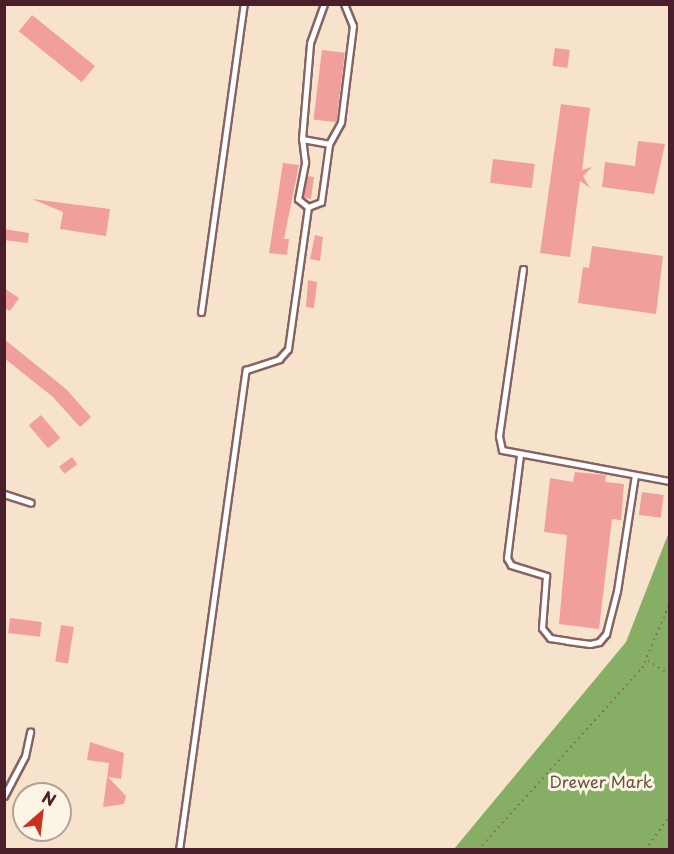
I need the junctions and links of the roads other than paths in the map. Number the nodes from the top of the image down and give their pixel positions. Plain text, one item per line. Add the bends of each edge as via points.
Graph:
1 (244, 4) edge
2 (324, 4) edge
3 (344, 4) edge
4 (302, 139) junction
5 (329, 144) junction
6 (308, 207) junction
7 (523, 269) dead end
8 (201, 312) dead end
9 (520, 455) junction
10 (635, 475) junction
11 (669, 481) edge
12 (4, 494) edge
13 (31, 503) dead end
14 (30, 732) dead end
15 (4, 796) edge
16 (179, 849) edge

1 - 8 lane
2 - 4 lane via 310,43
3 - 5 lane via 353,26 341,122
4 - 5 lane
4 - 6 lane via 305,162 298,199
5 - 6 lane via 321,202
6 - 16 lane via 288,349 279,359 246,370
7 - 9 lane via 499,436 502,450
9 - 10 lane
9 - 10 lane via 507,558 511,565 546,576 542,628 550,638 590,644 599,642 606,634 621,569
10 - 11 lane
12 - 13 lane
14 - 15 lane via 25,756

